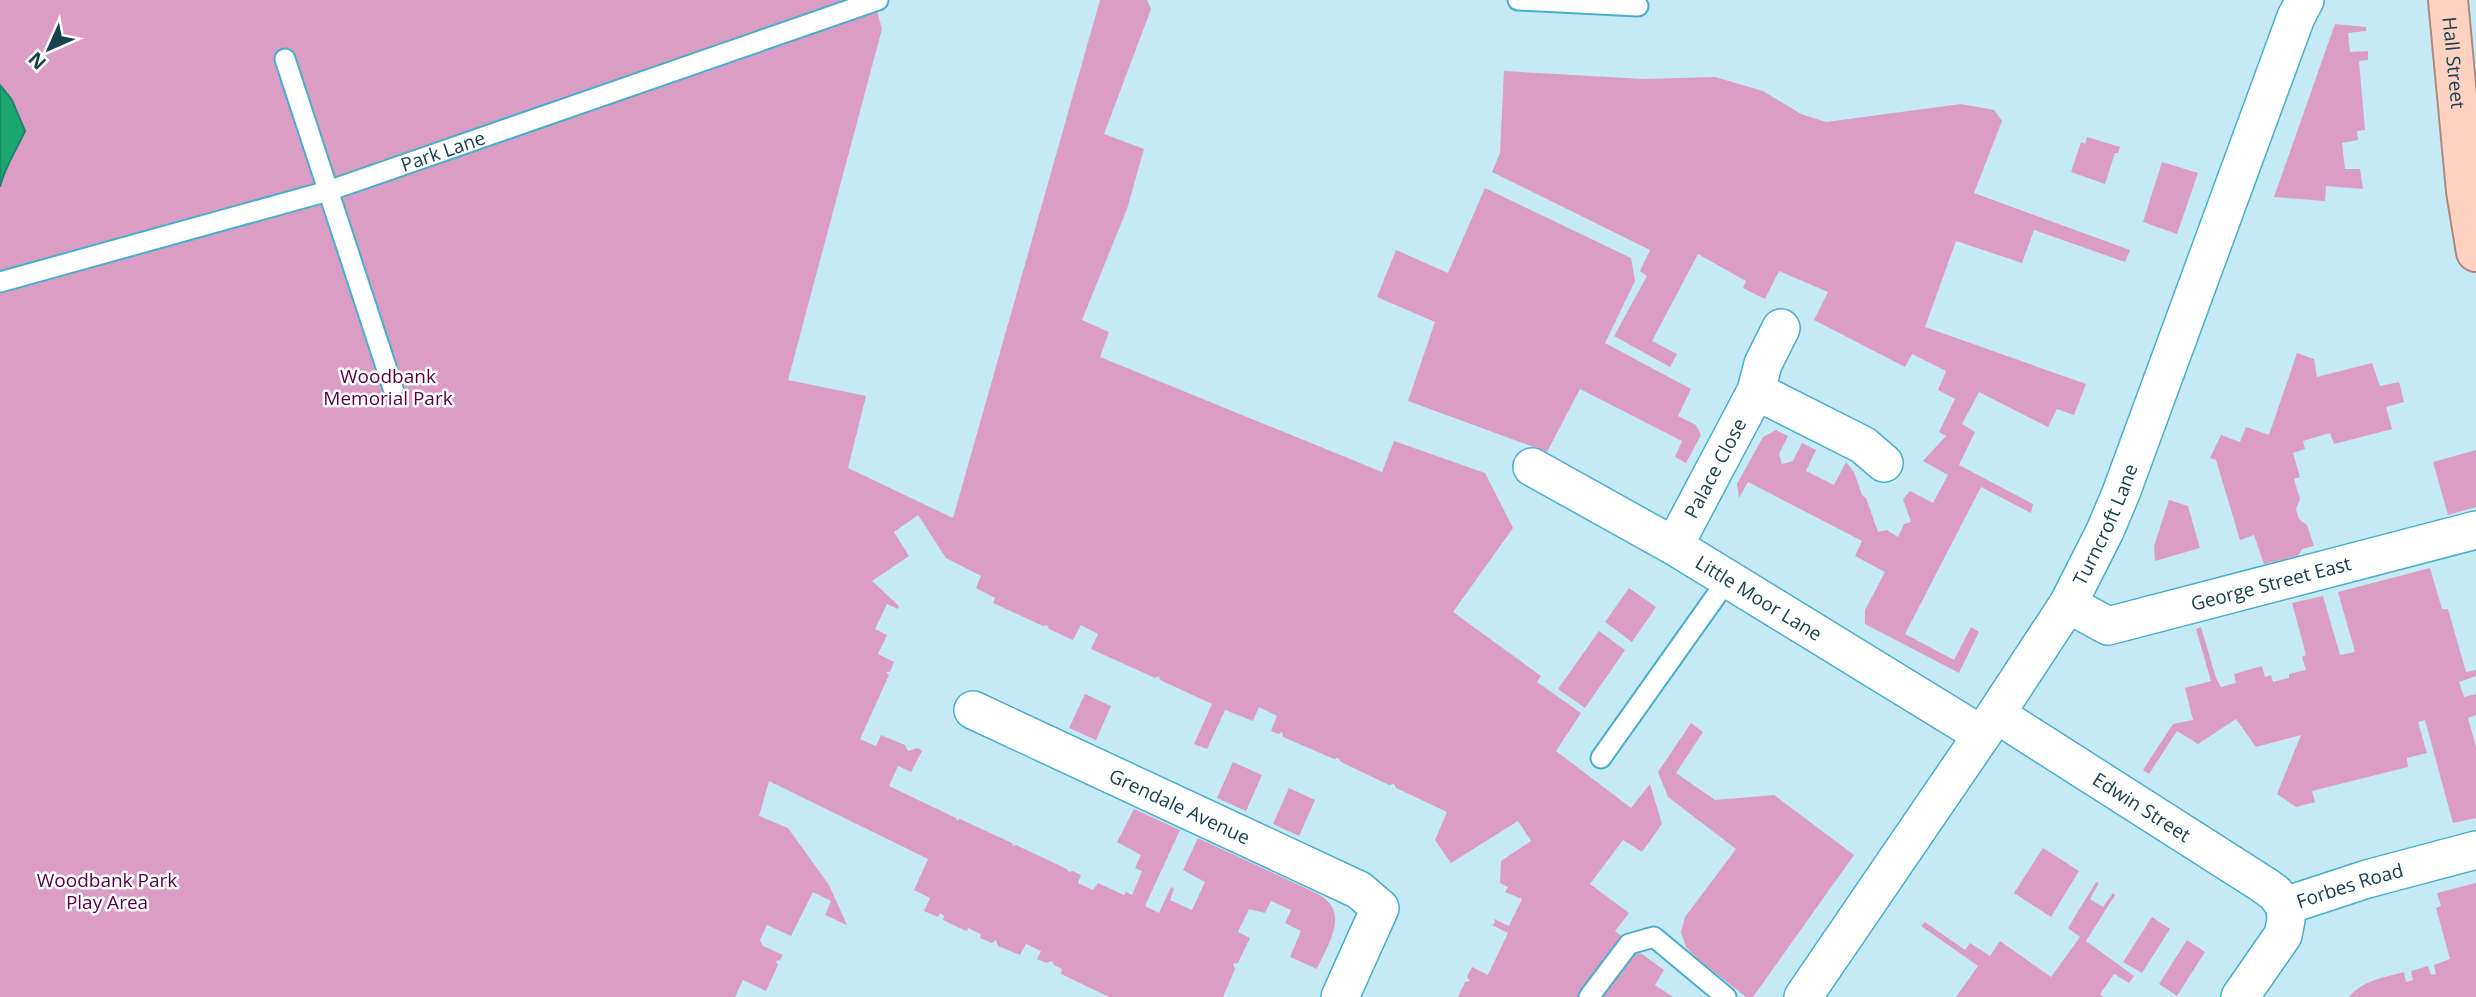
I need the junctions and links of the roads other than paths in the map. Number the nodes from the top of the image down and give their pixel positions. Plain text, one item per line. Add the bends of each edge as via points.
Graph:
1 (878, 0) edge
2 (1517, 0) edge
3 (2305, 0) edge
4 (2448, 0) edge
5 (1638, 6) dead end
6 (285, 59) dead end
7 (328, 191) junction
8 (2476, 251) edge
9 (0, 282) edge
10 (1781, 328) dead end
11 (393, 388) dead end
12 (1756, 391) junction
13 (1884, 463) dead end
14 (1532, 467) dead end
15 (2476, 530) edge
16 (1674, 545) junction
17 (1728, 579) junction
18 (2068, 604) junction
19 (973, 710) dead end
20 (1989, 724) junction
21 (1601, 758) dead end
22 (2476, 850) edge
23 (2286, 906) junction
24 (1340, 997) edge
25 (1589, 997) edge
26 (1726, 997) edge
27 (1803, 997) edge
28 (2240, 997) edge

1 - 7 lane, Park Lane
2 - 5 lane
3 - 18 street, Turncroft Lane via 2121,493
4 - 8 main road, Hall Street
6 - 7 lane
7 - 9 lane, Park Lane
7 - 11 lane
10 - 12 street, Palace Close
12 - 13 street via 1863,444
12 - 16 street, Palace Close
14 - 16 street, Little Moor Lane
15 - 18 street, George Street East via 2108,625
16 - 17 street, Little Moor Lane
17 - 20 street, Little Moor Lane
17 - 21 lane
18 - 20 street, Turncroft Lane
19 - 24 street, Grendale Avenue via 1359,890 1380,908
20 - 23 street, Edwin Street via 2264,885
20 - 27 street, Turncroft Lane
22 - 23 street, Forbes Road
23 - 28 street, Forbes Road via 2283,934
25 - 26 lane via 1629,944 1654,937

